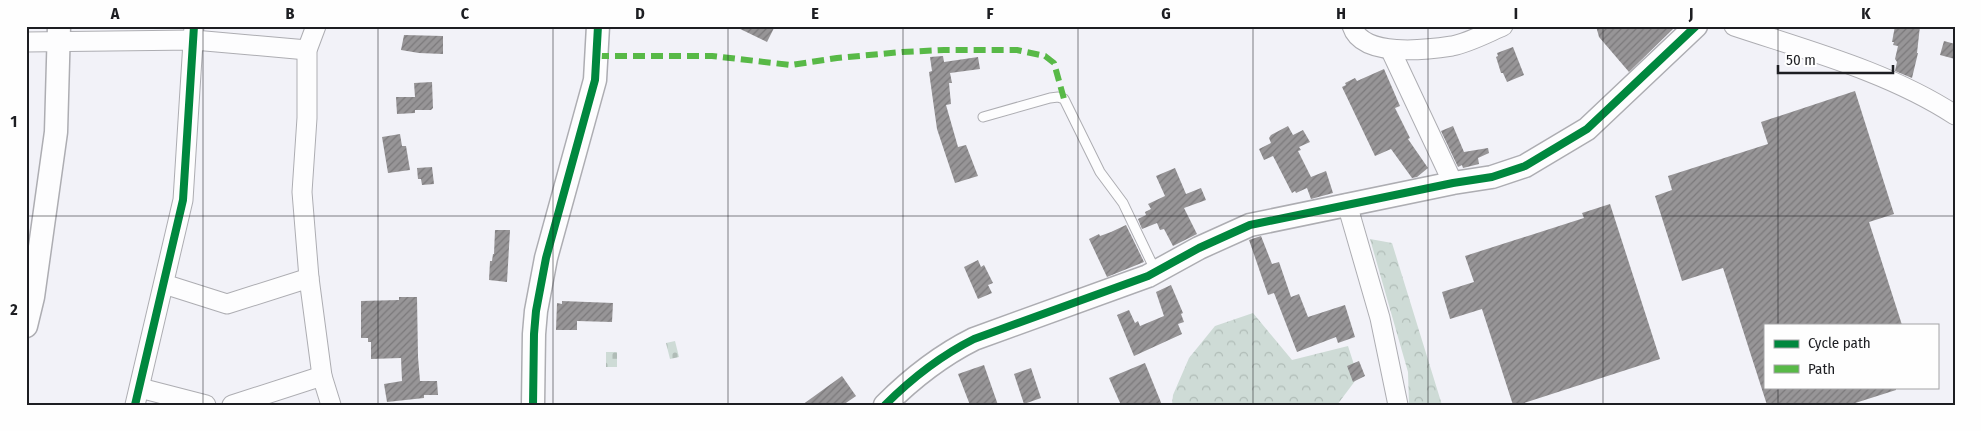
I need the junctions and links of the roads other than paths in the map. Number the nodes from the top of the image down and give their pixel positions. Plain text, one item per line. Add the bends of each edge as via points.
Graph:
1 (316, 26) edge
2 (598, 26) edge
3 (1352, 26) edge
4 (1503, 26) edge
5 (1696, 26) edge
6 (1734, 26) edge
7 (194, 33) edge
8 (59, 34) edge
9 (26, 42) edge
10 (307, 50) junction
11 (1391, 51) junction
12 (1955, 116) edge
13 (984, 117) dead end
14 (1453, 182) junction
15 (1347, 204) junction
16 (1156, 272) junction
17 (309, 278) junction
18 (164, 284) junction
19 (26, 326) edge
20 (322, 376) junction
21 (138, 396) edge
22 (889, 403) edge
23 (206, 405) edge
24 (232, 405) edge
25 (331, 405) edge
26 (534, 405) edge
27 (1398, 405) edge

1 - 10 street
2 - 26 street via 595,80 559,205 538,302 534,334
3 - 11 street via 1364,42
4 - 11 street via 1453,46
5 - 14 street via 1587,130 1525,166 1492,176
6 - 12 street via 1875,75 1911,90
7 - 8 street
7 - 10 street
7 - 18 street via 183,200
8 - 9 street
8 - 19 street via 56,132
10 - 17 street via 302,192
11 - 14 street
13 - 16 lane via 1050,98 1064,99 1100,172 1124,203
14 - 15 street
15 - 16 street via 1250,226 1199,248
15 - 27 street via 1378,310
16 - 22 street via 967,342 931,364
17 - 18 street via 227,304
17 - 20 street
18 - 21 street
20 - 24 street
20 - 25 street
21 - 23 street

